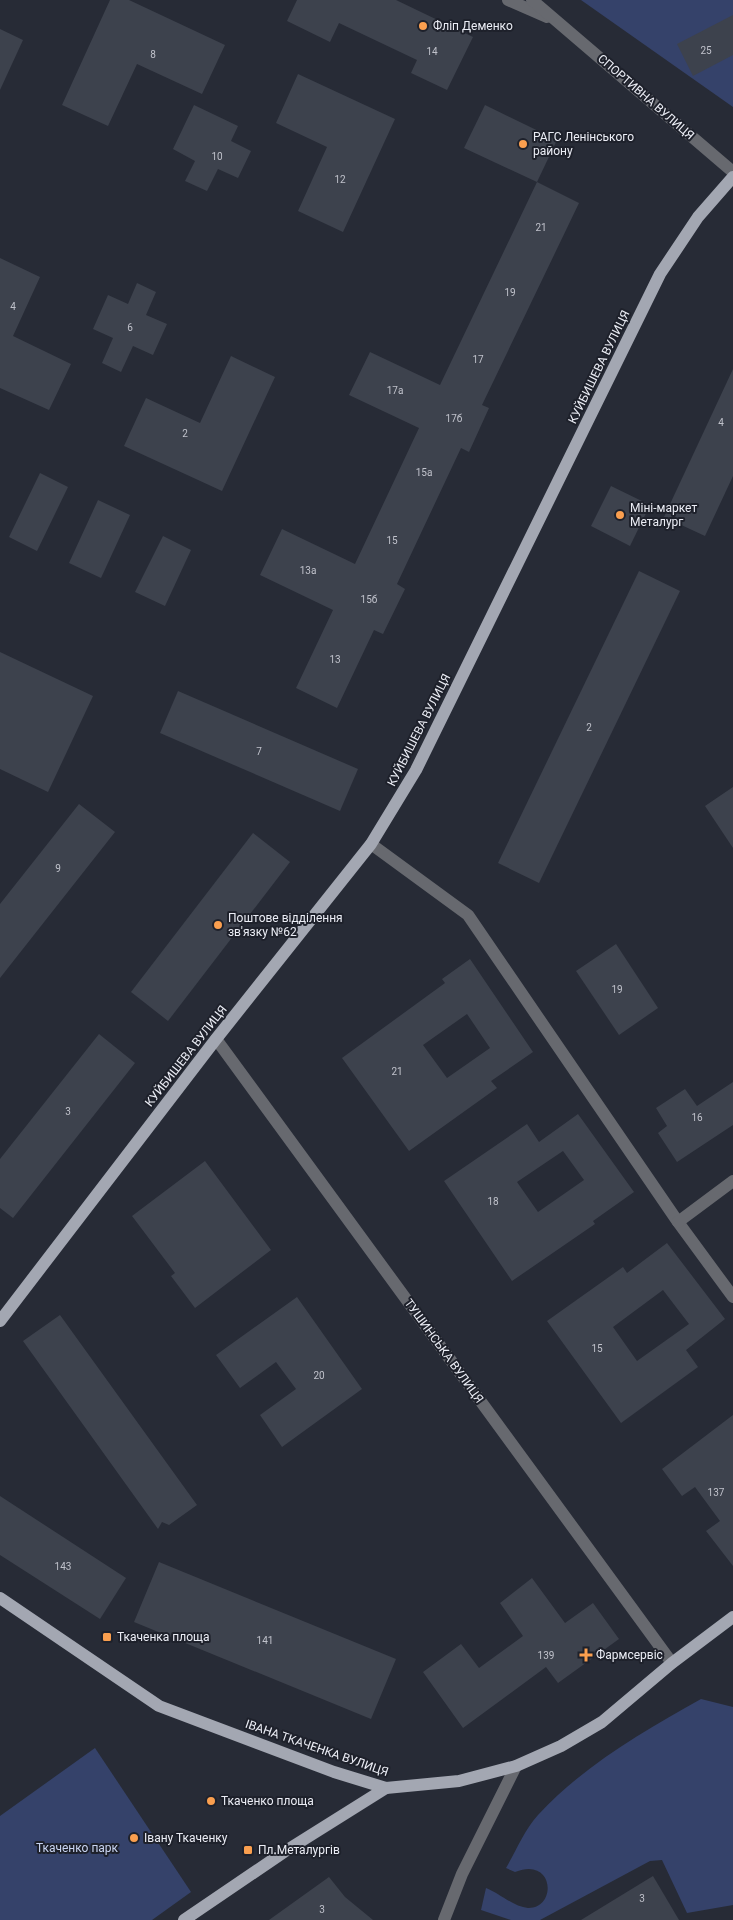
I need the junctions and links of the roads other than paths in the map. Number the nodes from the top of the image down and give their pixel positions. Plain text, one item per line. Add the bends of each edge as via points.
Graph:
1 (508, 0) edge
2 (532, 0) edge
3 (558, 21) junction
4 (733, 172) edge
5 (733, 177) edge
6 (371, 844) junction
7 (216, 1039) junction
8 (733, 1182) edge
9 (678, 1222) junction
10 (733, 1297) edge
11 (0, 1320) edge
12 (0, 1598) edge
13 (733, 1617) edge
14 (672, 1663) junction
15 (516, 1766) junction
16 (386, 1788) junction
17 (184, 1920) edge
18 (444, 1920) edge

1 - 3 street, СПОРТИВНА ВУЛИЦЯ
2 - 3 street, СПОРТИВНА ВУЛИЦЯ
3 - 4 street, СПОРТИВНА ВУЛИЦЯ
5 - 6 main road, КУЙБИШЕВА ВУЛИЦЯ via 698,217 660,274 416,770
6 - 7 main road, КУЙБИШЕВА ВУЛИЦЯ
6 - 9 street via 468,915
7 - 11 main road, КУЙБИШЕВА ВУЛИЦЯ
7 - 14 street, ТУШИНСЬКА ВУЛИЦЯ
8 - 9 street
9 - 10 street
12 - 16 main road, ІВАНА ТКАЧЕНКА ВУЛИЦЯ via 159,1706 334,1772
13 - 14 main road, ІВАНА ТКАЧЕНКА ВУЛИЦЯ
14 - 15 main road, ІВАНА ТКАЧЕНКА ВУЛИЦЯ via 602,1722 561,1746
15 - 16 main road, ІВАНА ТКАЧЕНКА ВУЛИЦЯ via 459,1781
15 - 18 street via 462,1874
16 - 17 main road

